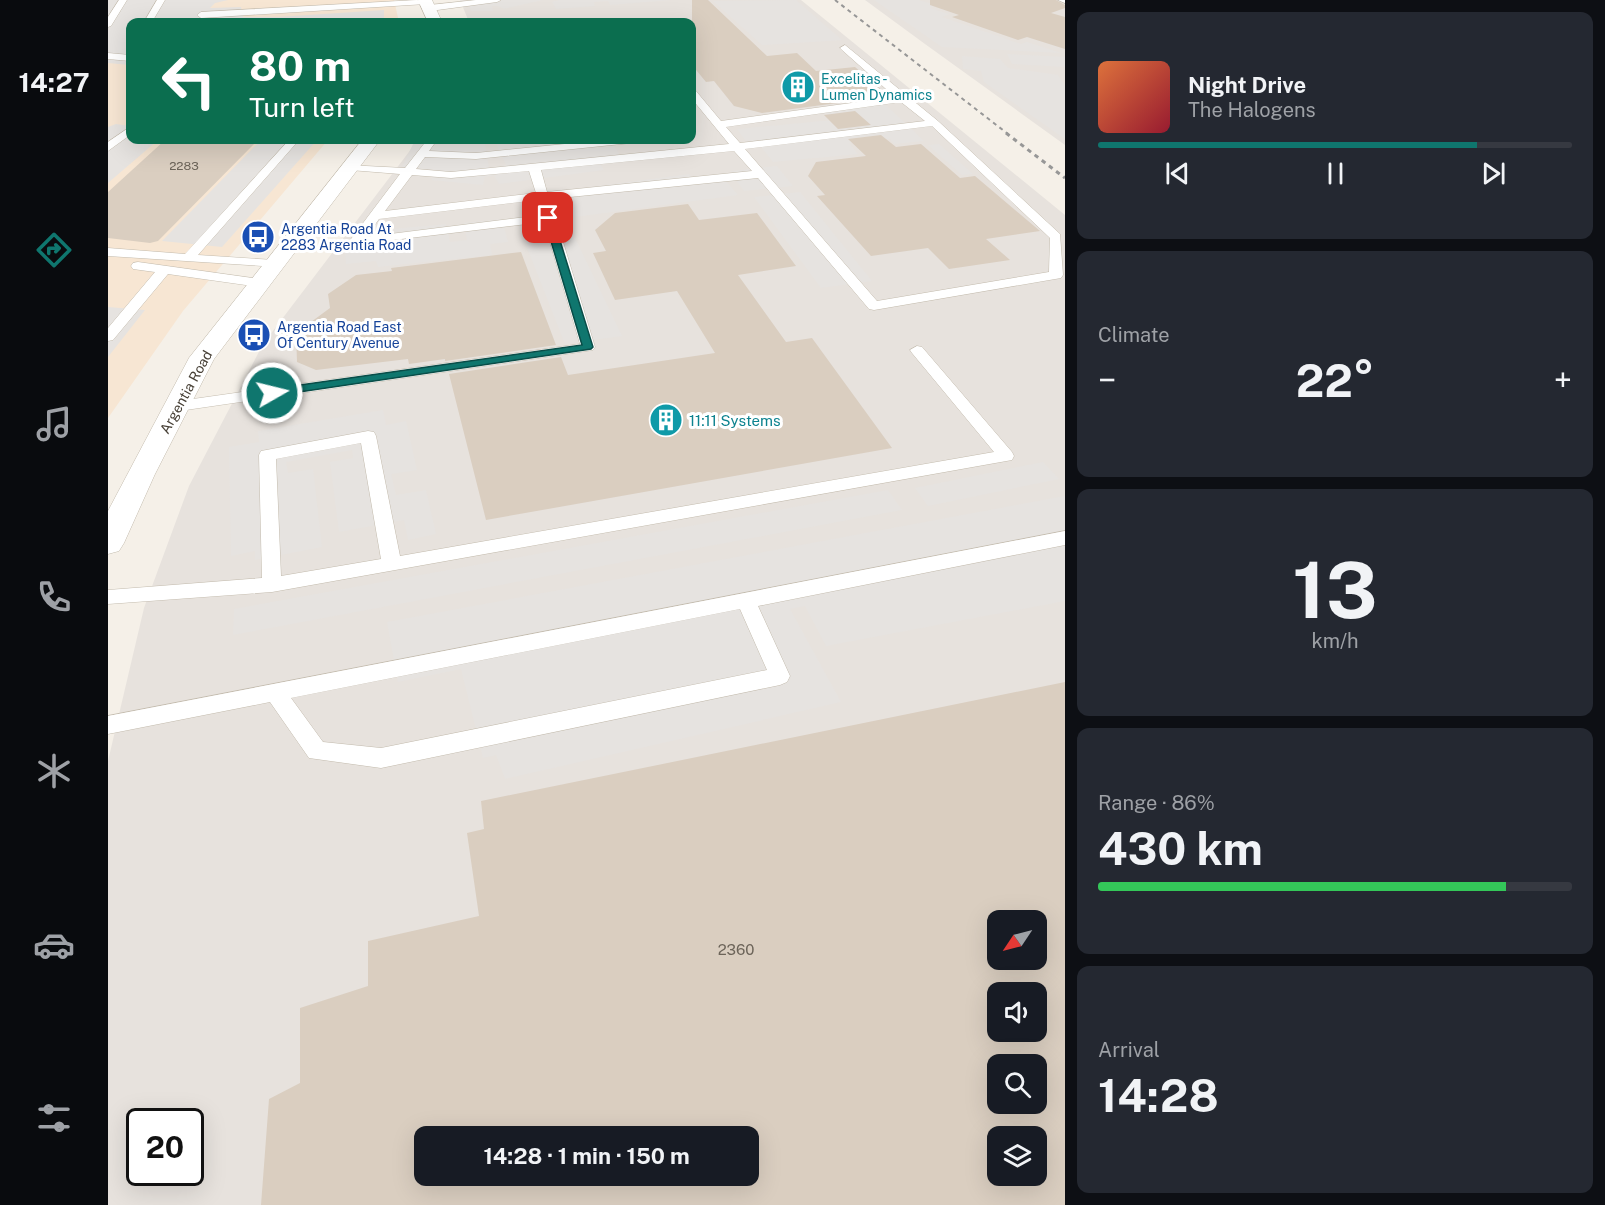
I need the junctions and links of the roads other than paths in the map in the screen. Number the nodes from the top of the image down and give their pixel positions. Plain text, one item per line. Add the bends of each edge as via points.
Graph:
1 (123, 0) edge
2 (161, 0) edge
3 (497, 0) edge
4 (362, 2) edge
5 (427, 3) edge
6 (201, 15) edge
7 (360, 16) dead end
8 (150, 18) edge
9 (433, 18) edge
10 (108, 24) edge
11 (845, 48) dead end
12 (108, 56) edge
13 (126, 59) edge
14 (126, 61) edge
15 (108, 67) edge
16 (696, 99) edge
17 (903, 99) junction
18 (710, 119) junction
19 (934, 123) junction
20 (126, 134) edge
21 (290, 144) edge
22 (368, 144) edge
23 (429, 144) edge
24 (592, 144) edge
25 (737, 147) junction
26 (108, 148) edge
27 (421, 154) junction
28 (350, 167) junction
29 (534, 167) junction
30 (408, 172) junction
31 (761, 174) junction
32 (542, 196) junction
33 (376, 216) junction
34 (548, 218) junction
35 (108, 252) edge
36 (188, 258) junction
37 (108, 262) edge
38 (164, 270) junction
39 (267, 274) junction
40 (108, 338) edge
41 (917, 350) dead end
42 (179, 406) junction
43 (1065, 538) edge
44 (108, 543) edge
45 (392, 565) junction
46 (272, 585) junction
47 (108, 597) edge
48 (746, 600) junction
49 (274, 691) junction
50 (108, 724) edge

1 - 10 lane
2 - 8 lane
3 - 5 lane
4 - 5 lane
4 - 6 lane
4 - 7 lane
5 - 9 street
11 - 17 lane
12 - 13 lane
14 - 15 lane
16 - 18 lane
17 - 18 lane
17 - 19 lane
18 - 25 lane
19 - 25 lane
19 - 31 lane via 1056,237 1056,275 874,306
20 - 26 lane
21 - 36 lane
22 - 28 street, Argentia Road
23 - 27 lane
24 - 27 lane via 476,156
25 - 29 lane
25 - 31 lane
27 - 30 lane
28 - 30 lane
28 - 39 street, Argentia Road
29 - 30 lane via 451,175
29 - 32 lane
30 - 33 lane
31 - 32 lane
32 - 33 lane
32 - 34 lane
33 - 34 lane via 356,242
34 - 42 lane via 588,347
35 - 36 lane
36 - 39 lane
37 - 38 lane
38 - 39 lane
38 - 40 lane
39 - 42 street, Argentia Road via 202,358
41 - 45 lane via 1006,456
42 - 44 street, Argentia Road
43 - 48 lane
45 - 46 lane
45 - 46 lane via 368,435 267,456
46 - 47 lane
48 - 49 lane
48 - 49 lane via 780,676 381,758 317,750
49 - 50 lane

